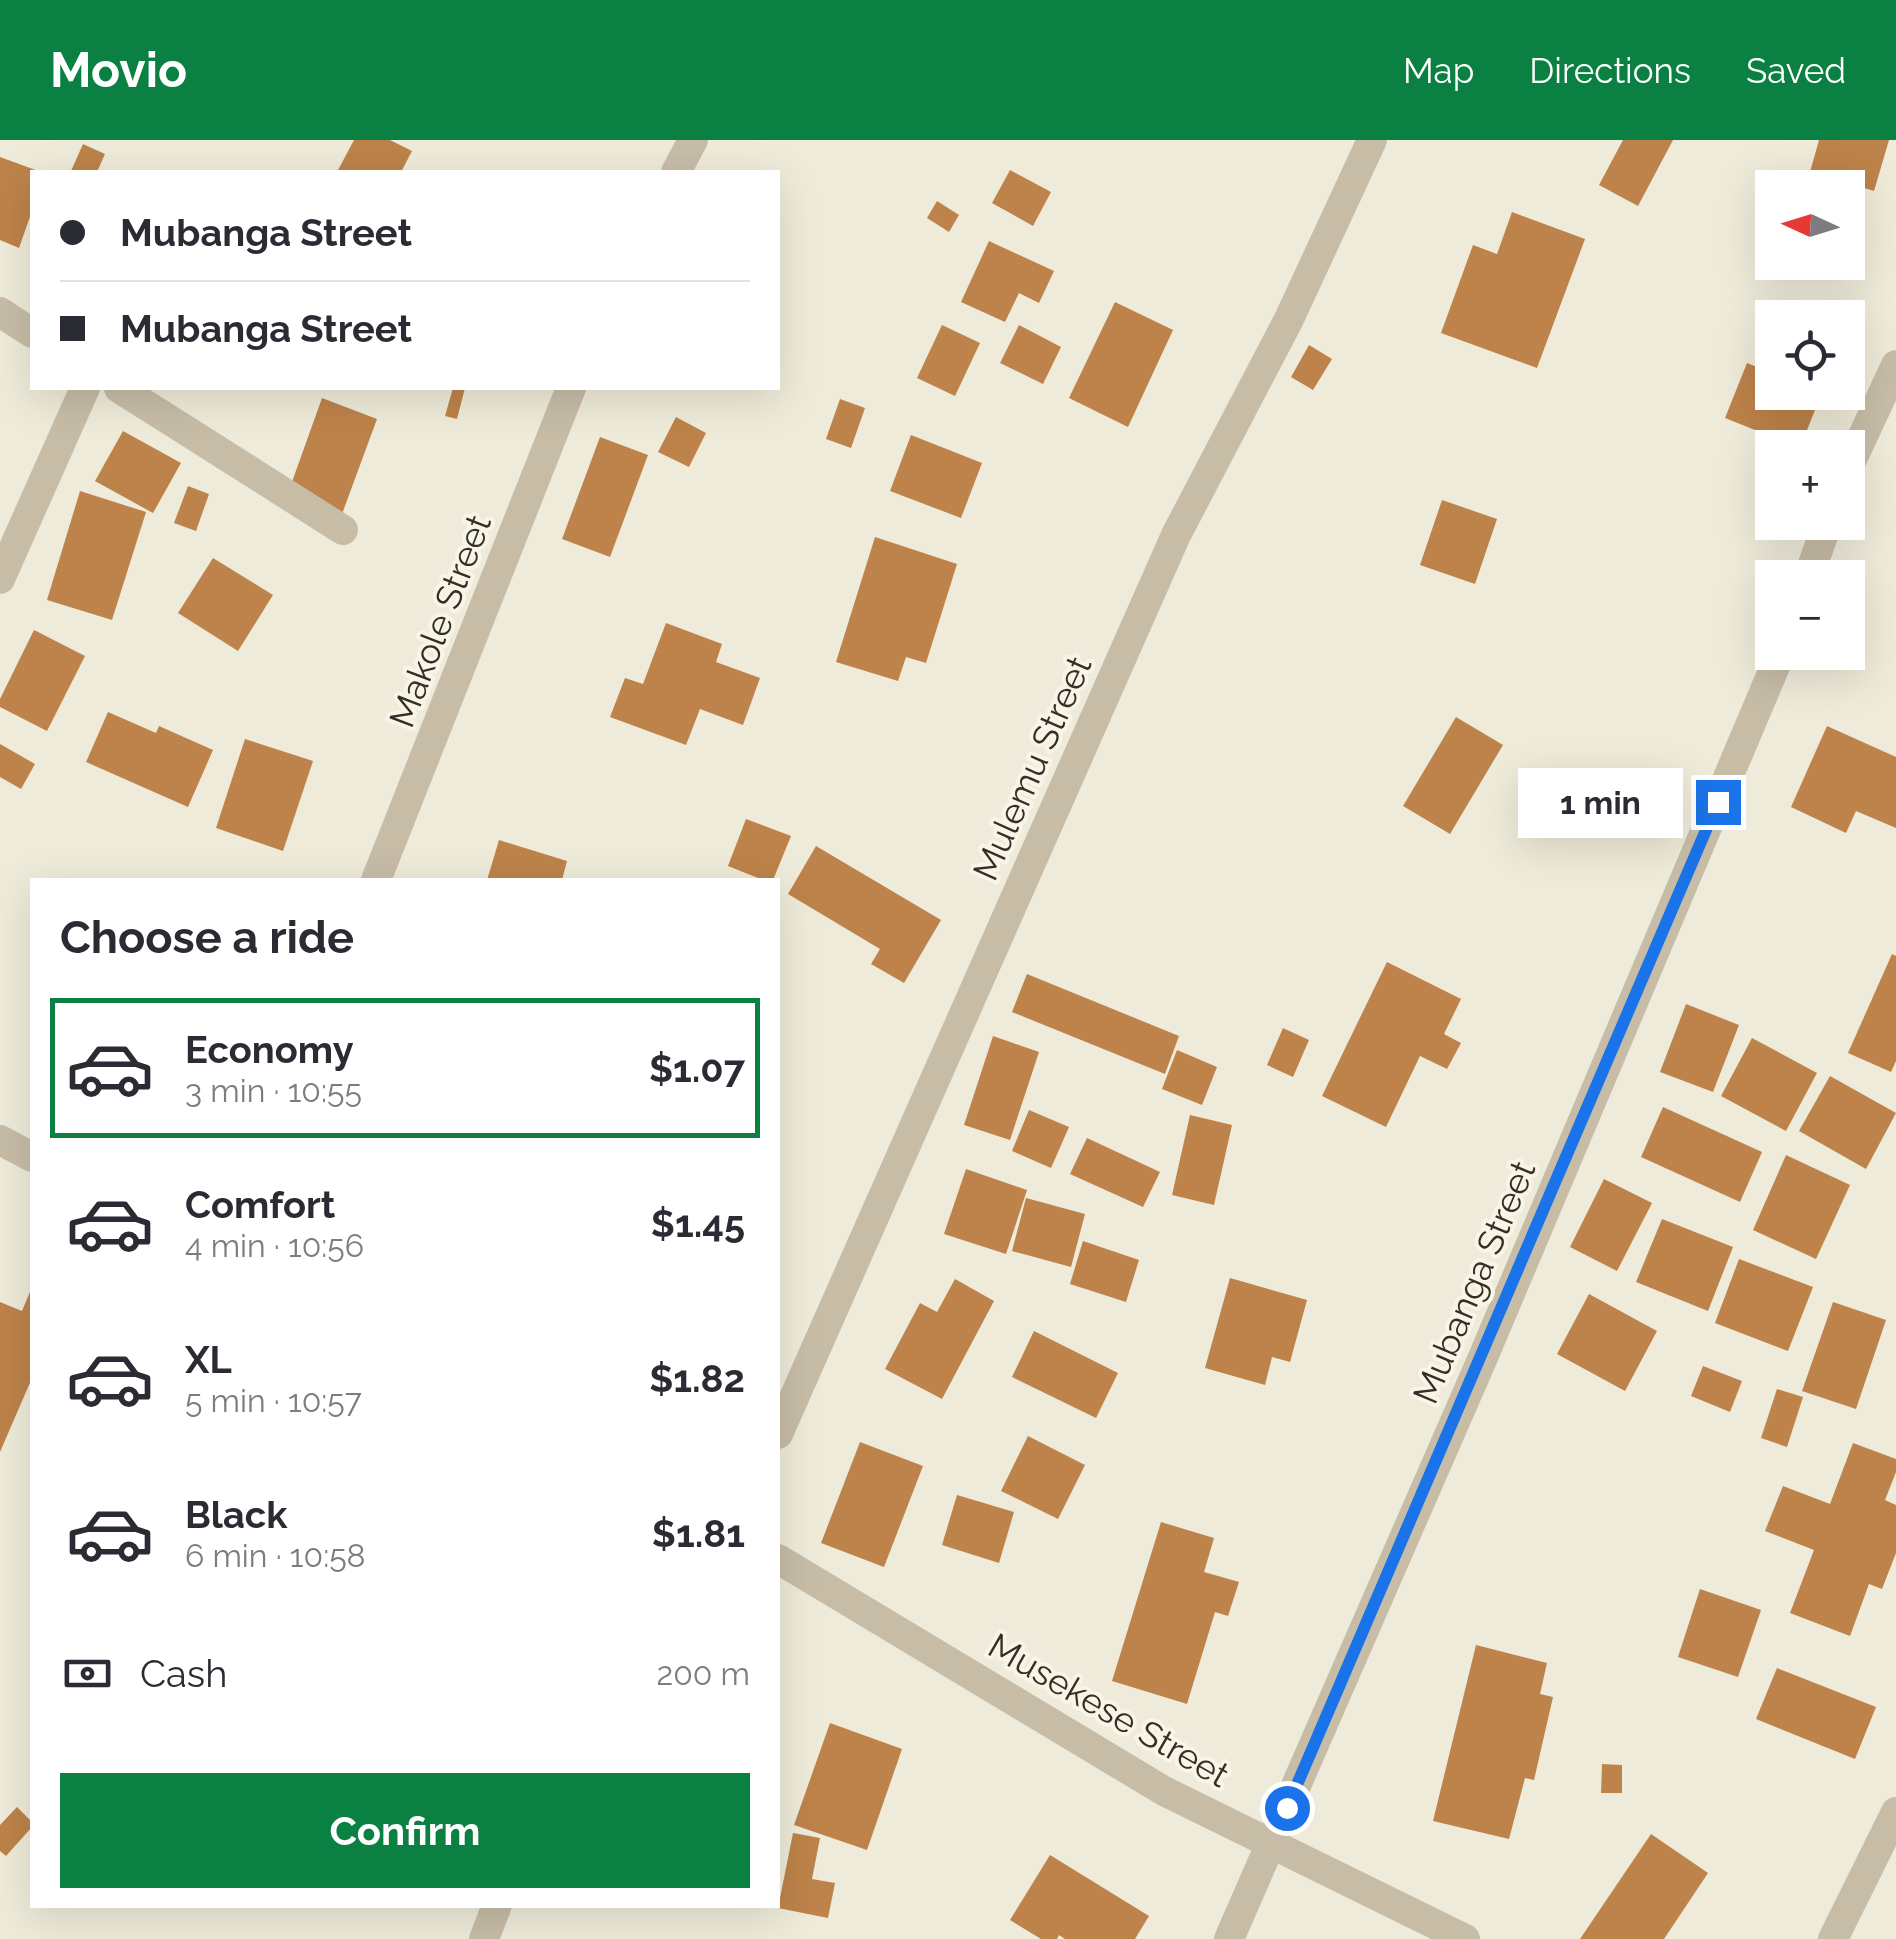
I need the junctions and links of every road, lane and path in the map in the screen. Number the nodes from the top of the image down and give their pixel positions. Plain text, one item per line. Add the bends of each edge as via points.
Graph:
1 (694, 140) edge
2 (1372, 140) edge
3 (677, 170) edge
4 (0, 312) edge
5 (30, 331) edge
6 (1896, 365) edge
7 (84, 390) edge
8 (122, 390) edge
9 (570, 390) edge
10 (1865, 432) edge
11 (344, 530) dead end
12 (0, 579) edge
13 (1773, 670) edge
14 (377, 878) edge
15 (0, 1140) edge
16 (30, 1157) edge
17 (780, 1429) edge
18 (780, 1560) edge
19 (1896, 1812) edge
20 (1272, 1842) junction
21 (496, 1908) edge
22 (484, 1939) edge
23 (1229, 1939) edge
24 (1465, 1939) edge
25 (1833, 1939) edge

1 - 3 street
2 - 17 street, Mulemu Street via 1289,319 1176,536
4 - 5 street
6 - 10 street
7 - 12 street
8 - 11 street
9 - 14 street, Makole Street
13 - 20 street, Mubanga Street
15 - 16 street
18 - 20 street, Musekese Street via 1164,1791
19 - 25 street
20 - 23 street, Mubanga Street
20 - 24 street, Musekese Street
21 - 22 street

